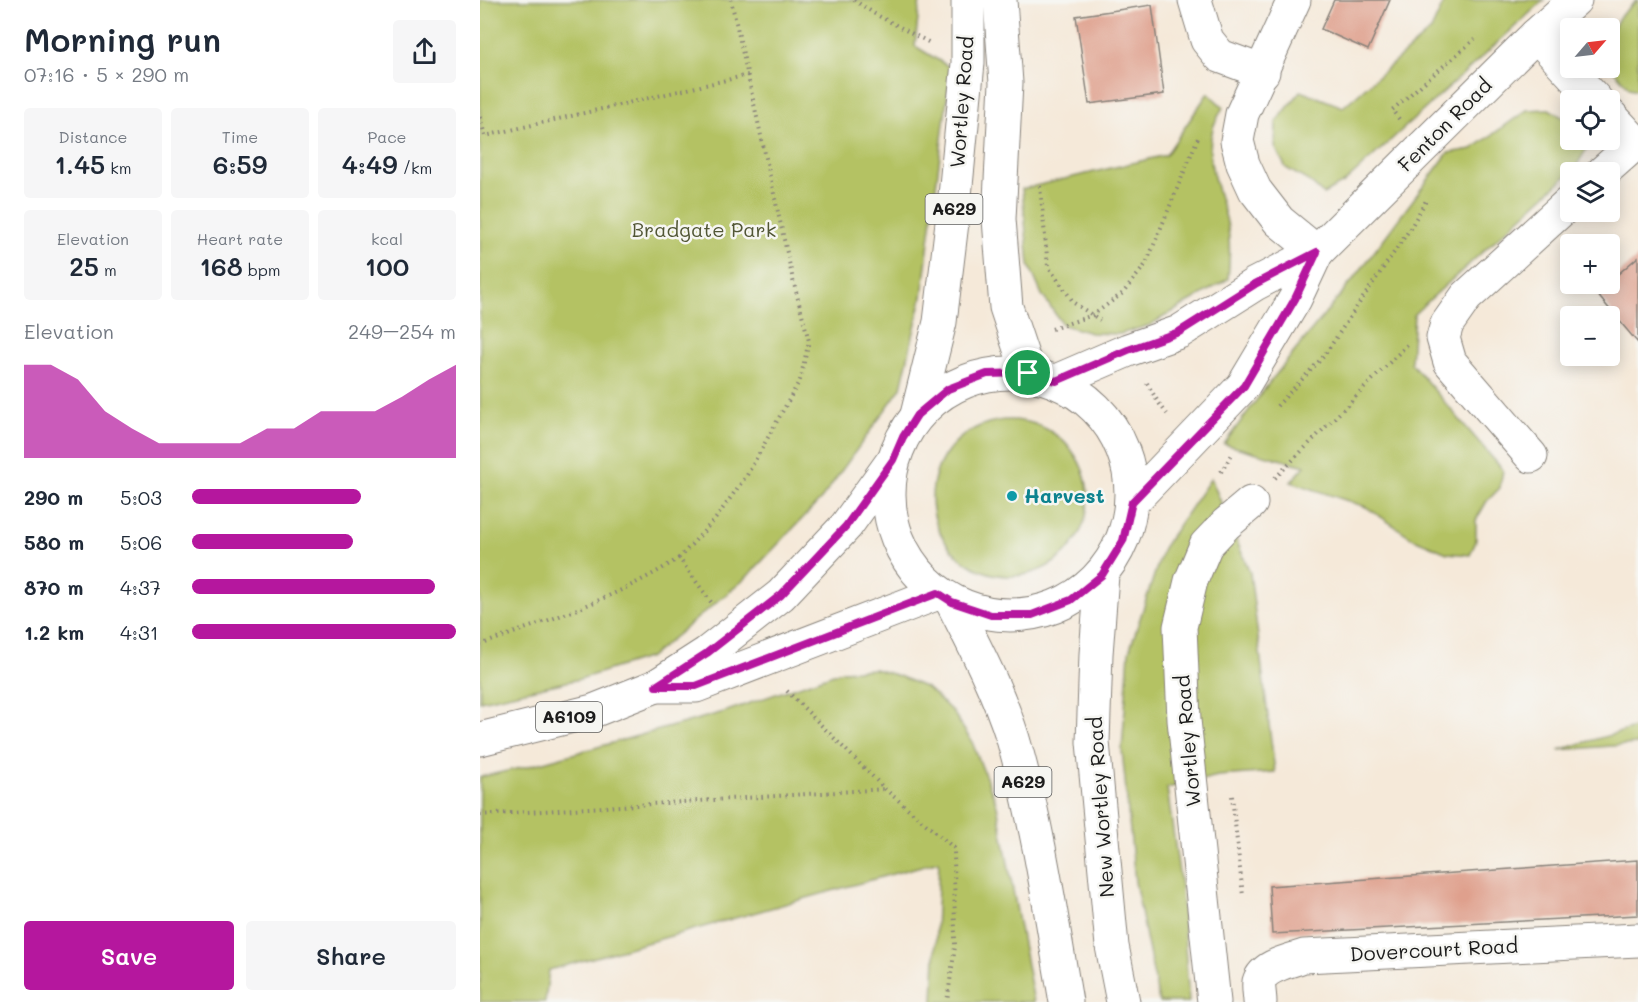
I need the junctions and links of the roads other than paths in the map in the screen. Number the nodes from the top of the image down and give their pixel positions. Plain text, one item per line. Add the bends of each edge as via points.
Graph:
1 (968, 0) edge
2 (1000, 0) edge
3 (1195, 0) edge
4 (1294, 0) edge
5 (1575, 0) edge
6 (1536, 35) junction
7 (1263, 72) junction
8 (1587, 90) edge
9 (1620, 125) edge
10 (1637, 142) edge
11 (1614, 162) edge
12 (1560, 211) edge
13 (1317, 252) junction
14 (1042, 377) junction
15 (917, 415) junction
16 (1531, 456) dead end
17 (893, 460) junction
18 (1132, 502) junction
19 (1251, 503) road end
20 (1102, 575) junction
21 (945, 597) junction
22 (656, 686) junction
23 (480, 739) edge
24 (1638, 940) edge
25 (1064, 987) edge
26 (1123, 1002) edge
27 (1214, 1002) edge
28 (1260, 1002) edge

1 - 15 main road, Wortley Road / A629 via 968,63 940,322
2 - 14 main road, Wortley Road / A629 via 1006,83 999,219 1006,307
3 - 7 main road via 1207,40 1220,56
4 - 7 main road
5 - 6 main road, Fenton Road
6 - 8 main road
6 - 13 main road, Fenton Road
7 - 13 main road via 1242,114 1237,141 1243,164 1255,190 1279,221
9 - 10 main road
10 - 11 main road
12 - 16 main road via 1466,297 1447,324 1443,338 1450,362
13 - 14 main road, Fenton Road via 1255,284 1179,332
13 - 18 main road, Fenton Road via 1295,299 1244,386
14 - 15 main road, A629 via 987,374 948,389
14 - 18 main road, A629 via 1089,400 1114,429 1129,464
15 - 17 main road, A629
17 - 21 main road, A629 via 888,490 891,519 901,547 916,573
17 - 22 main road, A6109 via 846,526 781,595 707,653
18 - 20 main road, A629 via 1123,541
19 - 27 main road, Wortley Road via 1206,545 1191,581 1180,627 1184,720
20 - 21 main road, A629 via 1071,600 1032,615 991,615
20 - 26 main road, New Wortley Road / A629 via 1093,742 1112,946
21 - 22 main road, A6109 via 696,686
21 - 25 main road, A629 via 993,684 1012,739 1034,824
22 - 23 main road, A6109 via 593,711
24 - 28 main road, Dovercourt Road via 1304,956 1276,965 1266,973 1259,982

